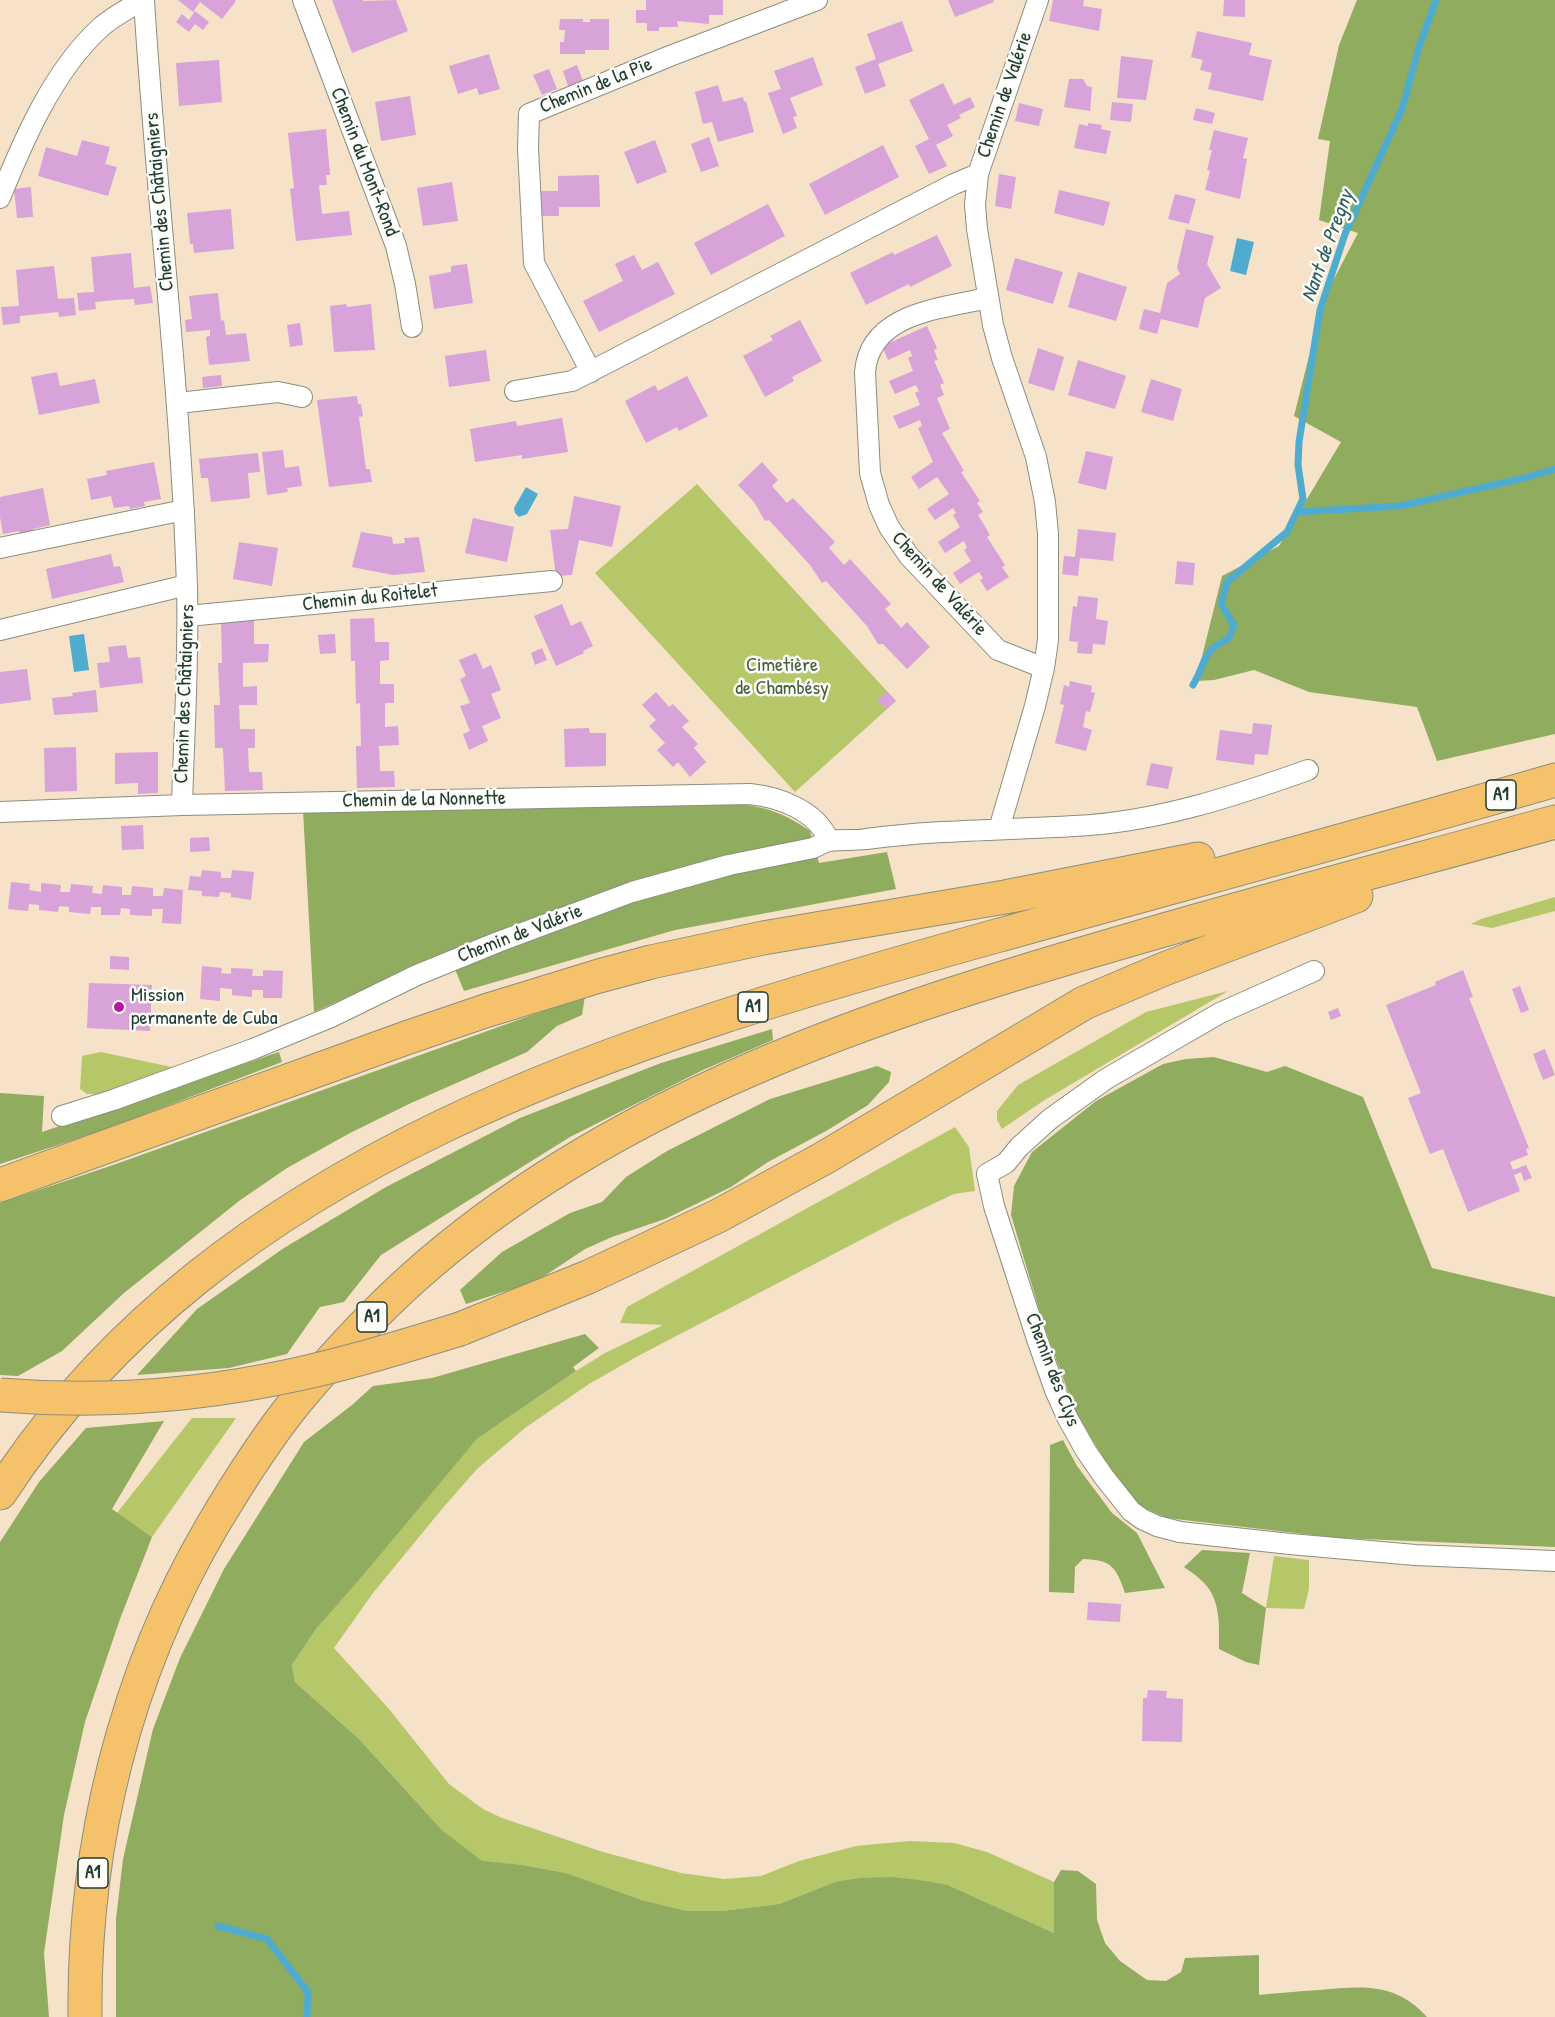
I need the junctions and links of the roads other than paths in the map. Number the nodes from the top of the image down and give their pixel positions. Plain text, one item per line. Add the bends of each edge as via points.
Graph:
1 (143, 0) edge
2 (303, 0) edge
3 (817, 0) edge
4 (1038, 0) edge
5 (978, 174) junction
6 (0, 198) edge
7 (987, 298) junction
8 (412, 327) dead end
9 (591, 372) junction
10 (515, 391) dead end
11 (302, 397) dead end
12 (178, 403) junction
13 (184, 510) junction
14 (0, 548) edge
15 (552, 581) dead end
16 (187, 585) junction
17 (188, 616) junction
18 (0, 630) edge
19 (1044, 668) junction
20 (1308, 770) dead end
21 (1555, 780) edge
22 (182, 805) junction
23 (1448, 810) junction
24 (0, 812) edge
25 (1546, 824) edge
26 (999, 829) junction
27 (829, 841) junction
28 (1314, 971) dead end
29 (62, 1116) dead end
30 (0, 1185) edge
31 (0, 1395) edge
32 (0, 1494) edge
33 (1555, 1561) edge
34 (85, 2017) edge

1 - 6 street via 99,29 69,65 34,122
1 - 12 street, Chemin des Châtaigniers
2 - 8 street, Chemin du Mont-Rond via 396,246
3 - 9 street, Chemin de la Pie via 529,114 534,263
4 - 5 street, Chemin de Valérie
5 - 7 street, Chemin de Valérie via 975,205
5 - 9 street
7 - 19 street, Chemin de Valérie via 1002,358 1036,457 1045,502 1049,610
7 - 19 street, Chemin de Valérie via 904,318 874,343 865,372 870,473 883,516 909,556 998,650
9 - 10 street via 572,381
11 - 12 street via 278,392
12 - 13 street, Chemin des Châtaigniers
13 - 14 street
13 - 16 street, Chemin des Châtaigniers
15 - 17 street, Chemin du Roitelet
16 - 17 street, Chemin des Châtaigniers
16 - 18 street
17 - 22 street, Chemin des Châtaigniers
19 - 26 street, Chemin de Valérie
20 - 26 street, Chemin de Valérie via 1196,807 1144,818
21 - 23 highway, A1
22 - 24 street, Chemin de la Nonnette
22 - 27 street, Chemin de la Nonnette via 750,794 799,809 825,831
23 - 30 highway via 641,964 485,1011
23 - 32 highway, A1 via 780,998 616,1053 457,1119 305,1202 192,1283 123,1344 84,1385
25 - 31 highway, bridge via 1084,1003 824,1158 718,1216 588,1277 460,1329 347,1363 236,1386 125,1397
25 - 34 highway, A1 via 1088,951 854,1028 759,1066 655,1116 555,1173 460,1239 374,1316 295,1402 230,1497 174,1599 132,1705 103,1817 93,1873
26 - 27 street, Chemin de Valérie
27 - 29 street, Chemin de Valérie via 632,892 417,975 254,1049
28 - 33 street, Chemin des Clys via 1220,1013 1106,1078 1050,1119 1006,1163 987,1174 1055,1390 1104,1478 1131,1511 1157,1526 1180,1532 1415,1555

